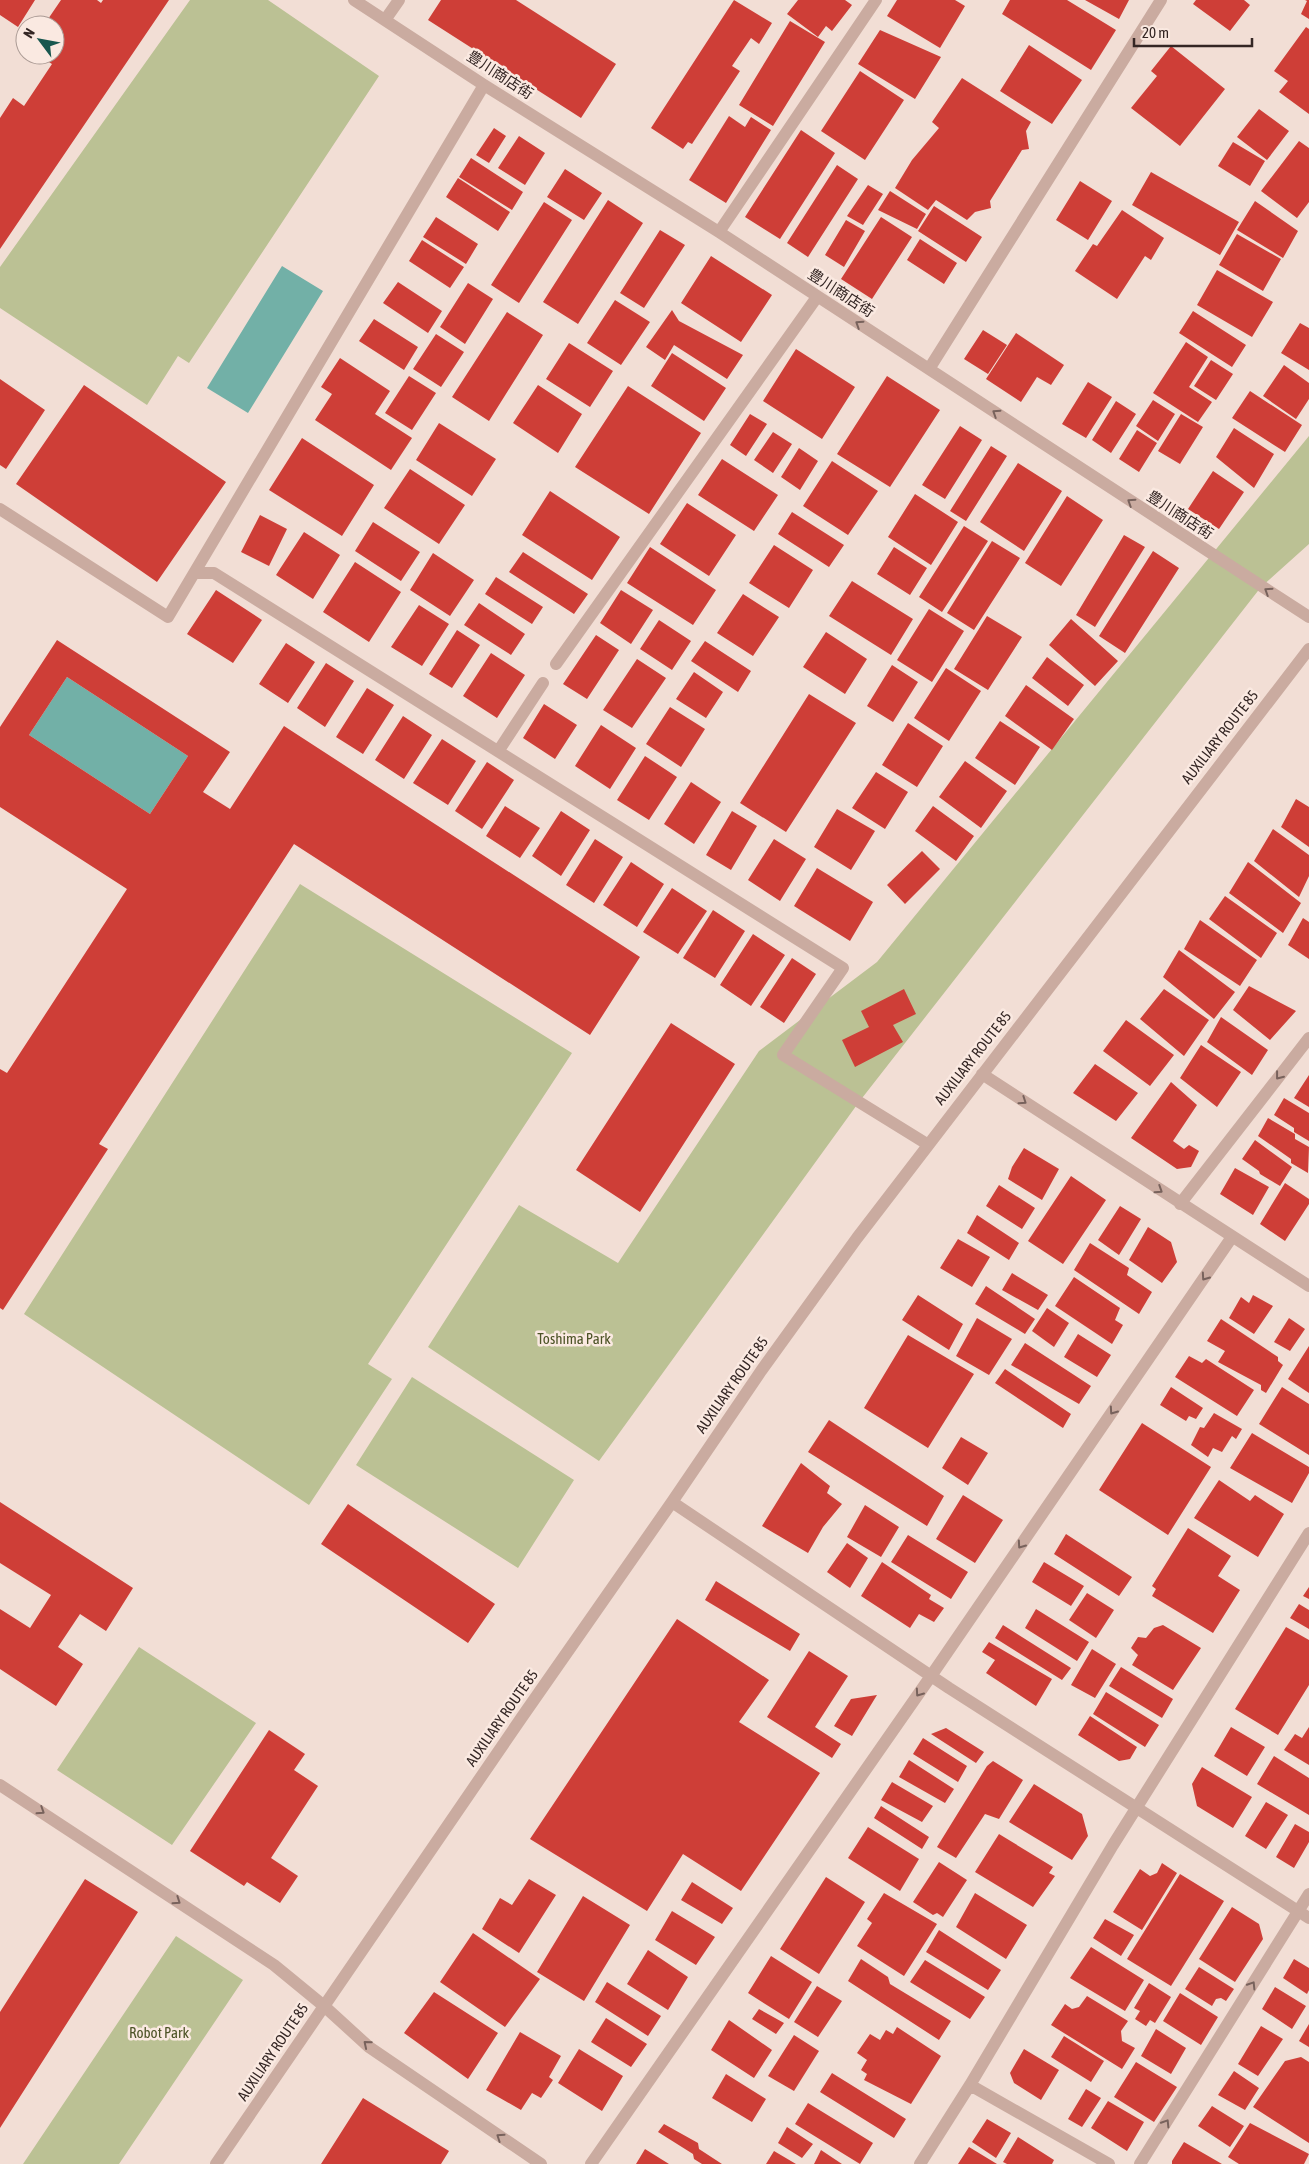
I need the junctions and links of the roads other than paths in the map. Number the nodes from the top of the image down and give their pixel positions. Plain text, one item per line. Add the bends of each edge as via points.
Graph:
1 (354, 0) edge
2 (399, 0) edge
3 (876, 0) edge
4 (1161, 0) edge
5 (385, 20) junction
6 (484, 85) junction
7 (719, 232) junction
8 (817, 297) junction
9 (928, 370) junction
10 (0, 509) edge
11 (195, 573) junction
12 (1309, 617) edge
13 (1309, 648) edge
14 (556, 664) dead end
15 (543, 683) dead end
16 (499, 750) junction
17 (1309, 1038) edge
18 (982, 1074) junction
19 (927, 1144) junction
20 (1180, 1204) junction
21 (1232, 1237) junction
22 (1309, 1286) edge
23 (672, 1502) junction
24 (1309, 1533) edge
25 (931, 1676) junction
26 (0, 1785) edge
27 (1138, 1807) junction
28 (1309, 1894) edge
29 (1304, 1914) edge
30 (324, 2006) junction
31 (970, 2086) junction
32 (216, 2164) edge
33 (541, 2164) edge
34 (591, 2164) edge
35 (920, 2164) edge
36 (1109, 2164) edge
37 (1140, 2164) edge

1 - 5 street, 豊川商店街
2 - 5 street
3 - 7 street
4 - 9 street
5 - 6 street, 豊川商店街
6 - 7 street, 豊川商店街
6 - 11 street
7 - 8 street, 豊川商店街
9 -> 8 street, 豊川商店街
8 - 14 street
12 -> 9 street, 豊川商店街
10 - 11 street via 168,617
11 - 16 street via 214,573
13 - 18 street, AUXILIARY ROUTE 85
15 - 16 street
16 - 19 street via 843,968 783,1055
17 -> 20 street
18 - 19 street, AUXILIARY ROUTE 85
18 -> 20 street
19 - 23 street, AUXILIARY ROUTE 85 via 761,1371
20 - 21 street
21 - 22 street
21 -> 25 street
23 - 25 street
23 - 30 street, AUXILIARY ROUTE 85
24 - 27 street
25 - 27 street
25 -> 34 street
26 -> 30 street via 274,1965
27 - 29 street
27 - 31 street
28 - 29 street
37 -> 29 street
30 - 32 street, AUXILIARY ROUTE 85
33 -> 30 street via 369,2047
31 - 35 street
31 - 36 street

